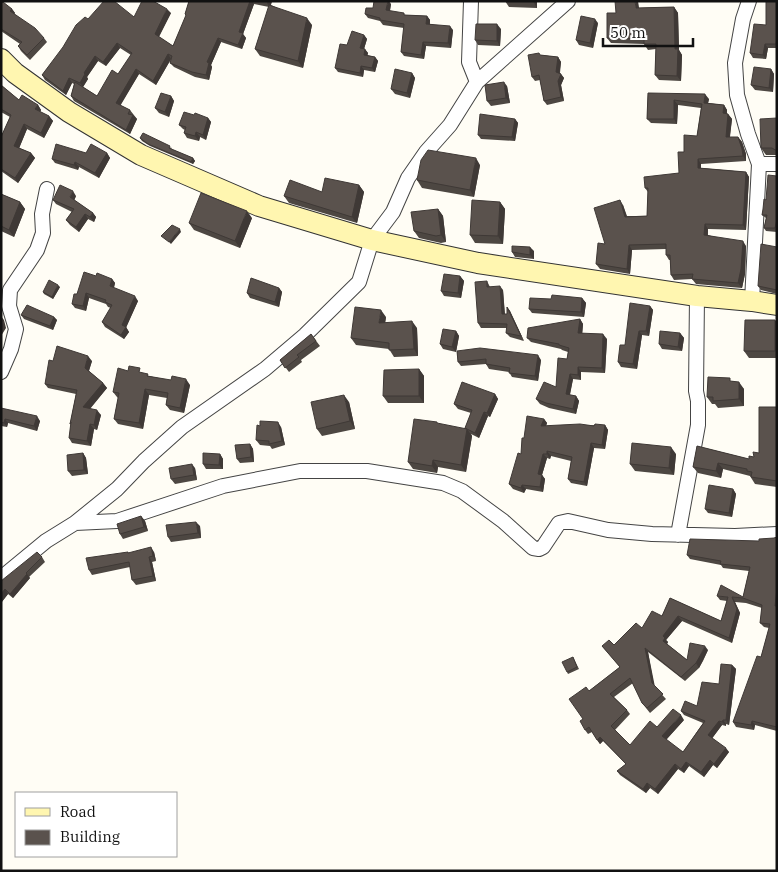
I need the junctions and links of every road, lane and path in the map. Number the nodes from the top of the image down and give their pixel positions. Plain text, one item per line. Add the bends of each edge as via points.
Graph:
1 (471, 1) edge
2 (568, 1) edge
3 (749, 1) edge
4 (1, 59) edge
5 (477, 82) junction
6 (759, 164) junction
7 (777, 164) edge
8 (47, 189) dead end
9 (372, 240) junction
10 (697, 296) junction
11 (752, 301) junction
12 (777, 305) edge
13 (1, 372) edge
14 (75, 523) junction
15 (777, 534) edge
16 (678, 535) junction
17 (1, 578) edge

1 - 5 street via 469,62
2 - 5 street
3 - 6 street via 735,63 737,95
4 - 9 main road via 69,112 141,155 259,206
5 - 9 street via 450,124 408,178 393,212
6 - 7 street
6 - 11 street
8 - 13 street via 42,214 43,233 37,250 10,290 8,306 16,329
9 - 10 main road via 478,263
9 - 14 street via 358,282 304,335 265,369 182,427 117,489
10 - 11 main road
10 - 16 street via 698,420
11 - 12 main road
14 - 16 street via 117,521 223,486 271,476 300,471 367,471 443,483 462,491 533,548 543,547 559,523 568,521 608,530
14 - 17 street via 46,540
15 - 16 street

